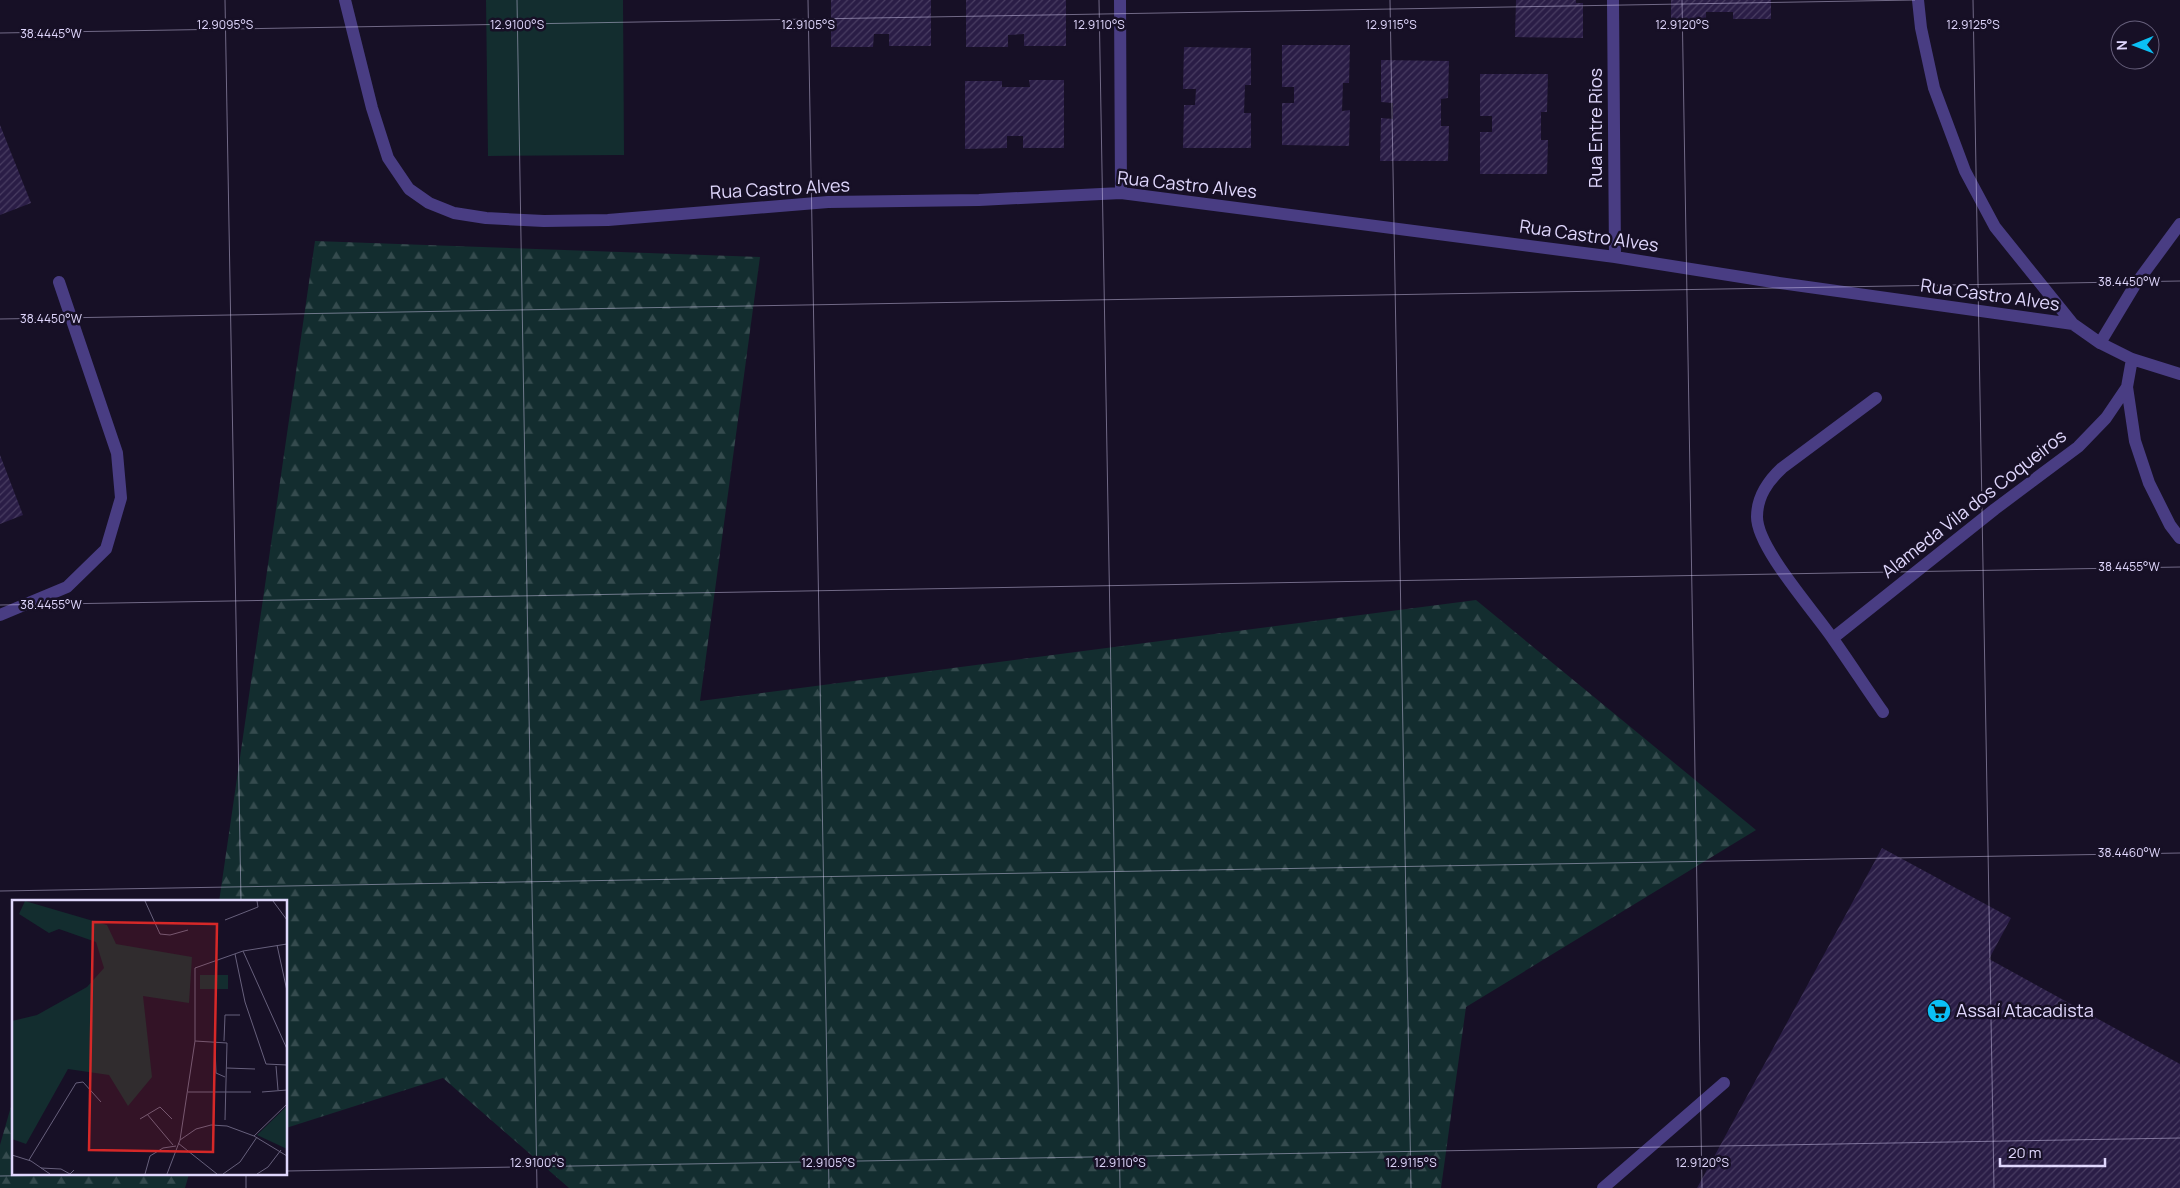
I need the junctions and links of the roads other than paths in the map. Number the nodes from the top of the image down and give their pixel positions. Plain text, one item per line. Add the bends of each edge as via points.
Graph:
1 (345, 0) edge
2 (1120, 0) edge
3 (1613, 0) edge
4 (1918, 0) edge
5 (1121, 193) junction
6 (2180, 224) edge
7 (1615, 257) junction
8 (59, 282) dead end
9 (2073, 324) junction
10 (2100, 342) junction
11 (2132, 358) junction
12 (2180, 374) edge
13 (2127, 387) junction
14 (1876, 398) dead end
15 (2180, 538) edge
16 (0, 615) edge
17 (1833, 638) junction
18 (1883, 712) dead end
19 (1724, 1084) dead end
20 (1603, 1188) edge

1 - 5 street, Rua Castro Alves via 388,158 409,189 429,203 454,213 486,218 608,220 828,202 978,200
2 - 5 street
3 - 7 street, Rua Entre Rios
4 - 9 street via 1934,88 1965,171 1994,227
5 - 7 street, Rua Castro Alves
6 - 10 street via 2135,285
7 - 9 street, Rua Castro Alves
8 - 16 street via 117,453 121,498 106,549 66,587
9 - 10 street
10 - 11 street
11 - 12 street
11 - 13 street
13 - 15 street via 2135,441 2149,483
13 - 17 street, Alameda Vila dos Coqueiros via 2106,418 2078,447
14 - 17 street via 1782,468 1769,481 1760,498 1757,518 1760,533 1781,568
17 - 18 street
19 - 20 street

